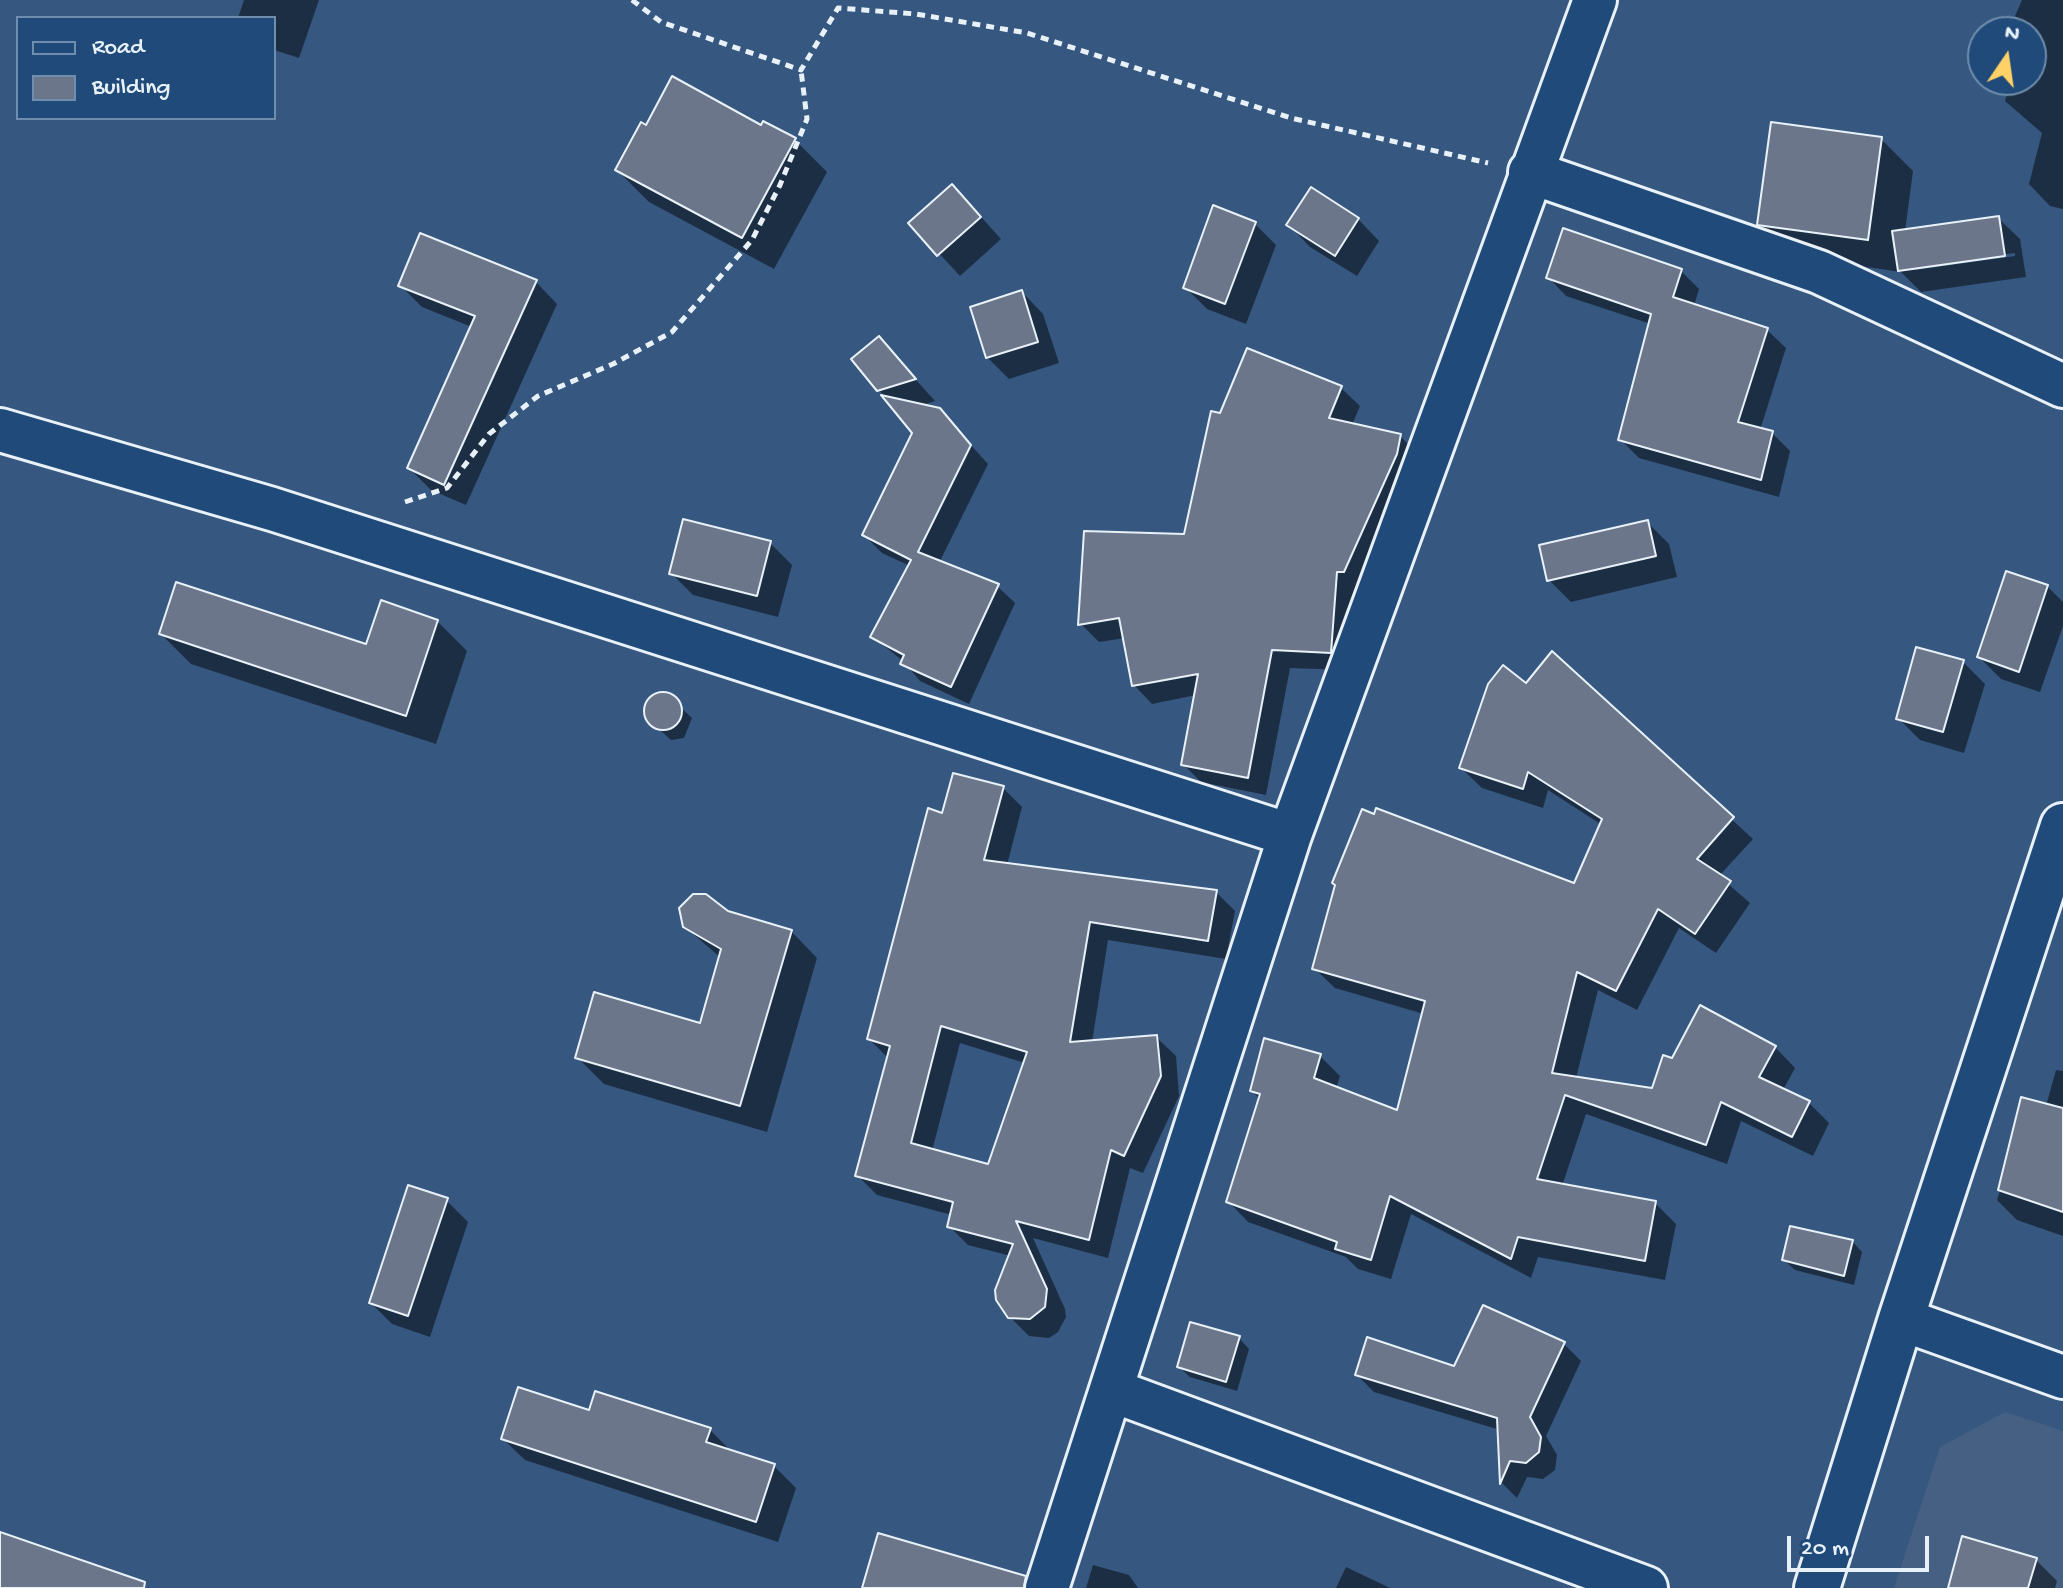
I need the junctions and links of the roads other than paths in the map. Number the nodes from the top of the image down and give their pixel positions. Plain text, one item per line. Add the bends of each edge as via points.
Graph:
1 (1595, 0) edge
2 (1530, 172) junction
3 (2063, 386) edge
4 (0, 430) edge
5 (2063, 826) edge
6 (1290, 835) junction
7 (1901, 1319) junction
8 (2063, 1377) edge
9 (1111, 1390) junction
10 (1047, 1588) edge
11 (1646, 1588) edge
12 (1817, 1588) edge

1 - 2 street
2 - 3 street via 1819,272
2 - 6 street
4 - 6 street via 272,509
5 - 7 main road
6 - 9 street
7 - 8 street
7 - 12 main road
9 - 10 street
9 - 11 street

